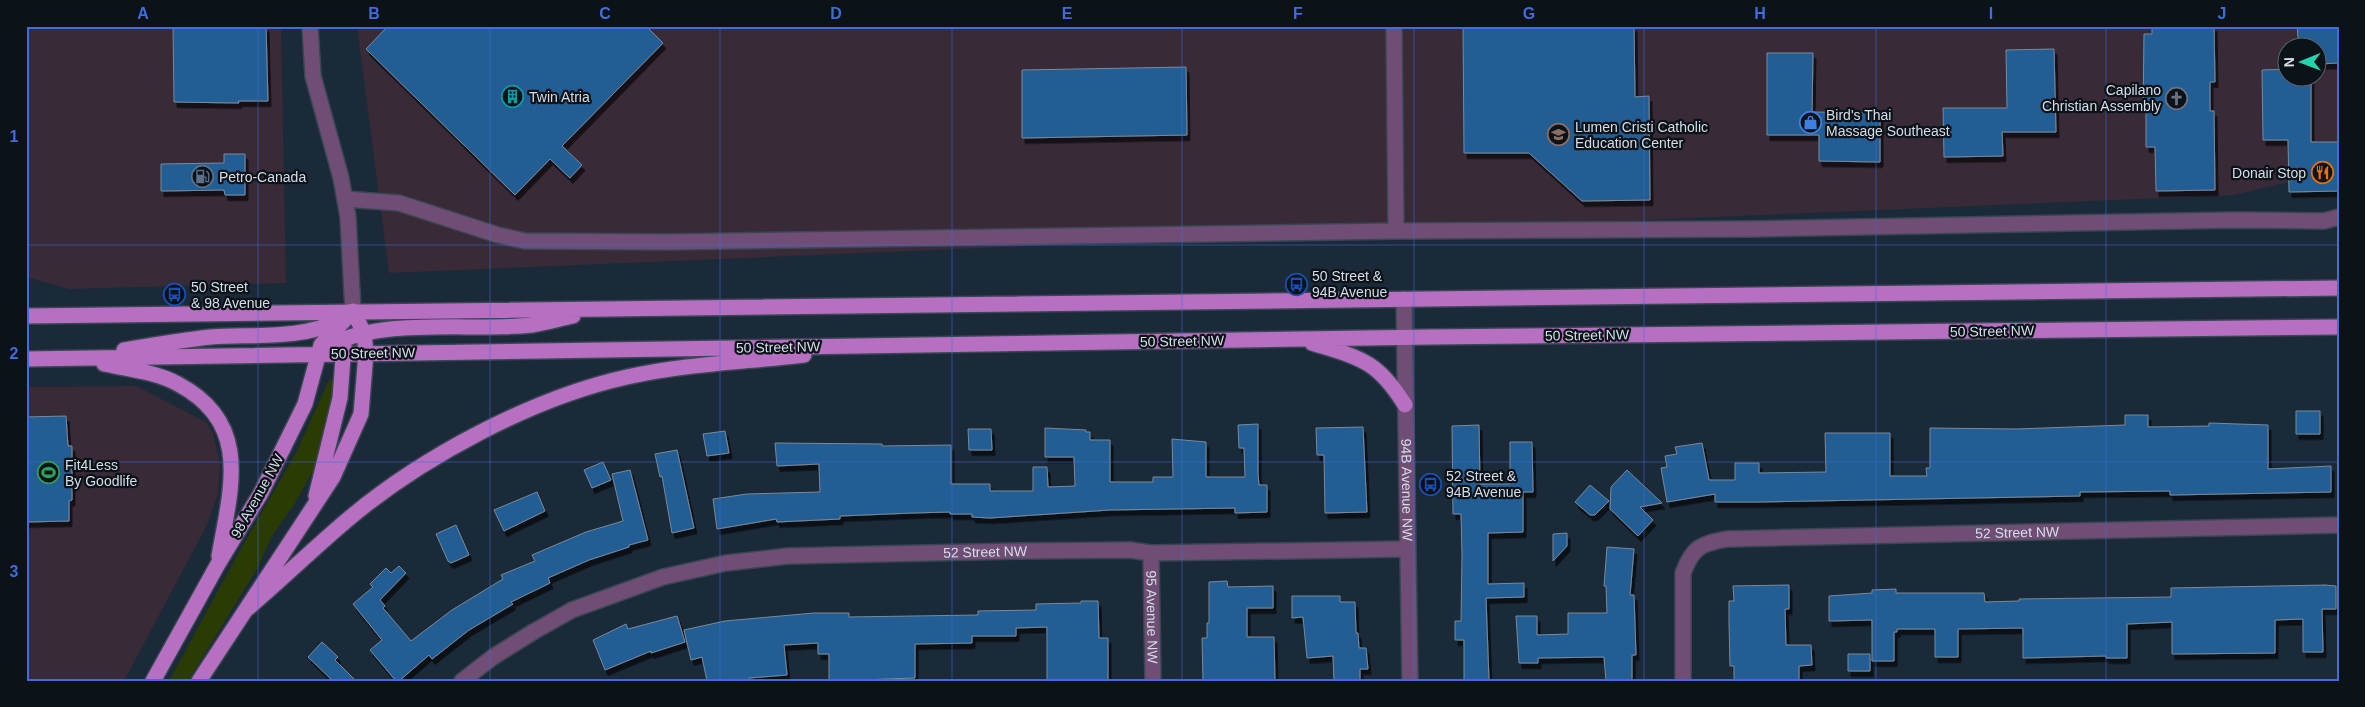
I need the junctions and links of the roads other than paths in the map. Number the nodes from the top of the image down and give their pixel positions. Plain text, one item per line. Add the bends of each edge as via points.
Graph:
1 (310, 26) edge
2 (1394, 26) edge
3 (345, 198) junction
4 (2339, 216) edge
5 (1396, 230) junction
6 (2339, 288) edge
7 (1404, 299) junction
8 (601, 309) junction
9 (297, 311) junction
10 (353, 311) junction
11 (26, 316) edge
12 (2339, 327) edge
13 (364, 333) junction
14 (342, 334) junction
15 (1404, 338) junction
16 (1301, 339) junction
17 (891, 345) junction
18 (318, 353) junction
19 (366, 353) junction
20 (73, 358) junction
21 (26, 359) edge
22 (1405, 405) junction
23 (311, 512) junction
24 (2339, 525) edge
25 (1407, 549) junction
26 (1151, 553) junction
27 (218, 564) junction
28 (247, 609) junction
29 (153, 681) edge
30 (199, 681) edge
31 (462, 681) edge
32 (1154, 681) edge
33 (1410, 681) edge
34 (1683, 681) edge

1 - 3 street via 313,76
2 - 5 street
3 - 5 street via 399,203 498,236 525,241 892,240
3 - 10 street
4 - 5 street via 2324,222 2235,220 1743,229
6 - 7 main road
7 - 8 main road
7 - 15 street, 94B Avenue NW
8 - 10 main road
8 - 13 main road via 532,325
9 - 10 main road
9 - 11 main road
9 - 14 main road via 334,317
10 - 13 main road
10 - 14 main road
12 - 15 main road, 50 Street NW
13 - 14 main road
13 - 19 main road
14 - 18 main road, 50 Street NW
14 - 18 main road, 98 Avenue NW via 326,337
14 - 19 main road, 50 Street NW
14 - 20 main road via 308,331 190,339
14 - 23 main road via 336,420
15 - 16 main road, 50 Street NW
15 - 22 street, 94B Avenue NW
16 - 17 main road, 50 Street NW
16 - 22 main road via 1357,358 1378,369
17 - 19 main road, 50 Street NW
17 - 28 main road via 627,377 532,407 450,449 390,488 347,520
18 - 20 main road, 50 Street NW
18 - 27 main road, 98 Avenue NW via 305,404 261,493
19 - 23 main road via 362,414 333,477
20 - 21 main road, 50 Street NW
20 - 27 main road via 177,383 202,399 221,421 230,445 232,475
22 - 25 street, 94B Avenue NW
23 - 28 main road
24 - 34 street, 52 Street NW via 1727,538 1703,544 1688,560 1682,585
25 - 26 street, 52 Street NW
25 - 33 street, 94B Avenue NW
26 - 31 street, 52 Street NW via 1130,550 1050,551 769,558 726,562 664,576 572,610 493,657
26 - 32 street, 95 Avenue NW
27 - 29 main road, 98 Avenue NW
28 - 30 main road

